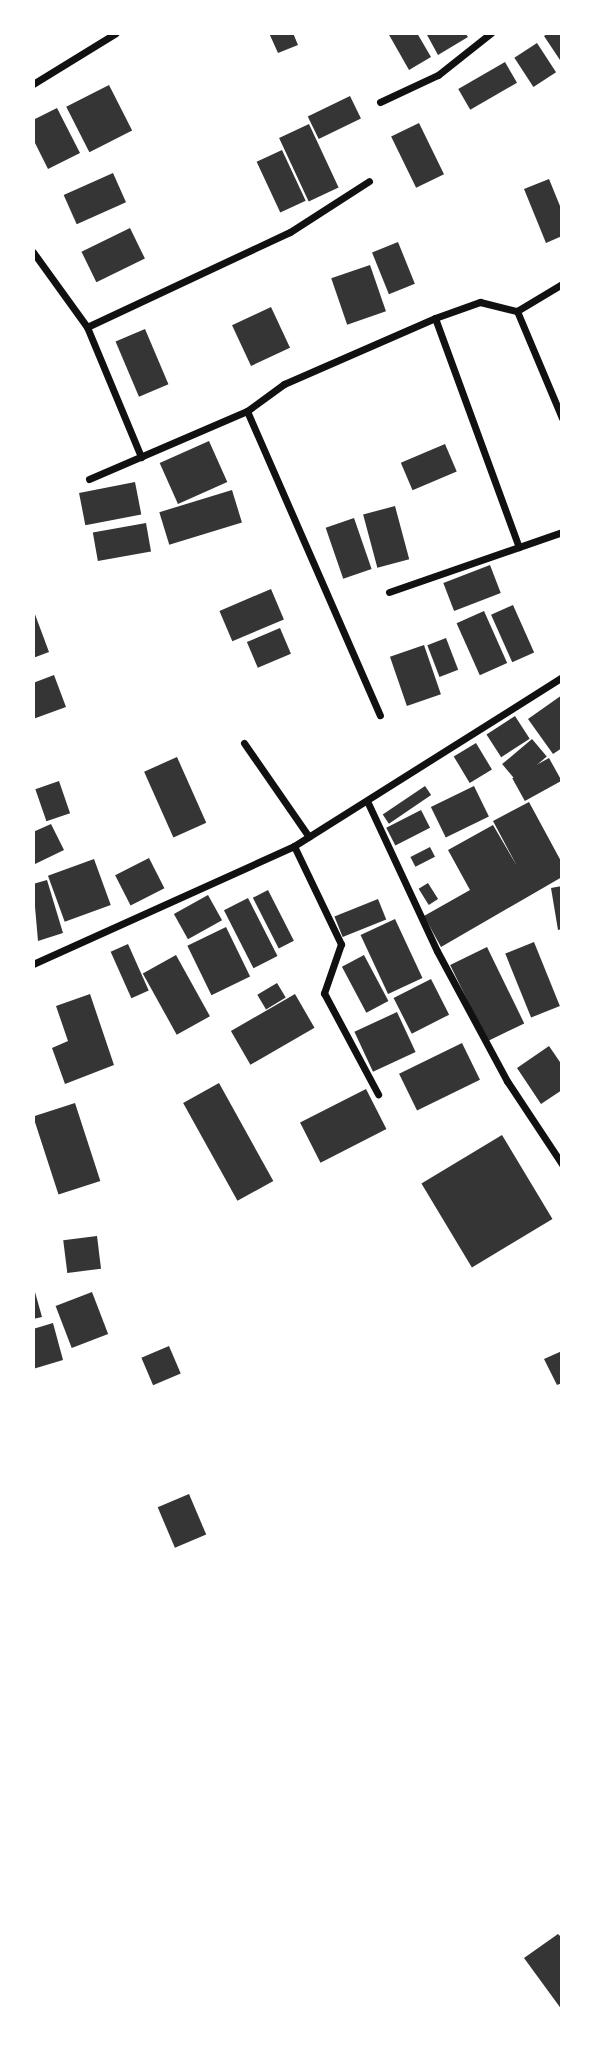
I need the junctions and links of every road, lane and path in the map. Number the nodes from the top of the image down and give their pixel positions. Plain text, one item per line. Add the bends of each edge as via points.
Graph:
1 (116, 33) edge
2 (491, 33) edge
3 (33, 84) edge
4 (380, 102) dead end
5 (369, 181) dead end
6 (33, 251) edge
7 (562, 284) edge
8 (517, 311) junction
9 (435, 318) junction
10 (87, 327) junction
11 (247, 411) junction
12 (562, 418) edge
13 (141, 457) junction
14 (89, 479) dead end
15 (562, 532) edge
16 (519, 547) junction
17 (389, 592) dead end
18 (562, 677) edge
19 (380, 715) dead end
20 (244, 743) dead end
21 (368, 803) junction
22 (309, 837) junction
23 (294, 846) junction
24 (33, 952) edge
25 (35, 963) edge
26 (378, 1094) dead end
27 (562, 1164) edge

1 - 3 street
2 - 4 street via 439,75
5 - 10 street via 290,232
6 - 10 street
7 - 8 street
8 - 9 street via 480,302
8 - 12 street
9 - 11 street via 284,384
9 - 16 street
10 - 13 street
11 - 13 street
11 - 19 street
13 - 14 street
15 - 16 street
16 - 17 street
18 - 21 street
20 - 22 street
21 - 22 street
21 - 27 street via 456,986
22 - 23 street
23 - 25 street
23 - 26 street via 341,944 324,993
24 - 25 street

